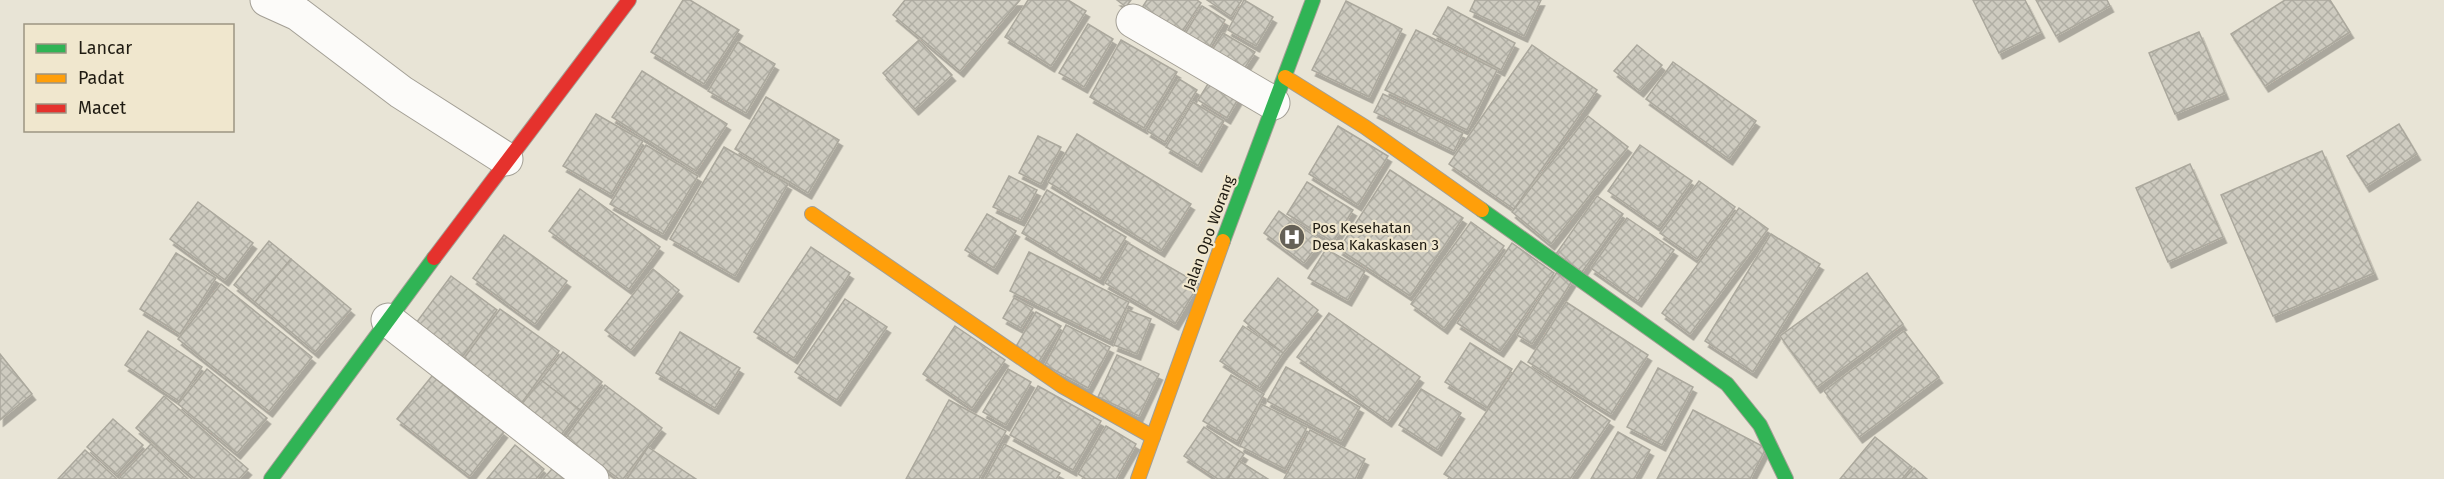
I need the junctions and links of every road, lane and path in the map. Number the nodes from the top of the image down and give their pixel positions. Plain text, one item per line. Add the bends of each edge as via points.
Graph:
1 (267, 0) edge
2 (629, 0) edge
3 (1313, 0) edge
4 (1133, 21) dead end
5 (1279, 90) junction
6 (506, 159) junction
7 (812, 214) dead end
8 (388, 320) junction
9 (1153, 437) junction
10 (271, 479) edge
11 (592, 479) edge
12 (1138, 479) edge
13 (1786, 479) edge

1 - 6 street via 298,14 401,92
2 - 6 street
3 - 5 street, Jalan Opo Worang
4 - 5 street
5 - 9 street, Jalan Opo Worang
5 - 13 street via 1365,127 1727,384 1760,425
6 - 8 street
7 - 9 street via 1062,386
8 - 10 street
8 - 11 street
9 - 12 street, Jalan Opo Worang

